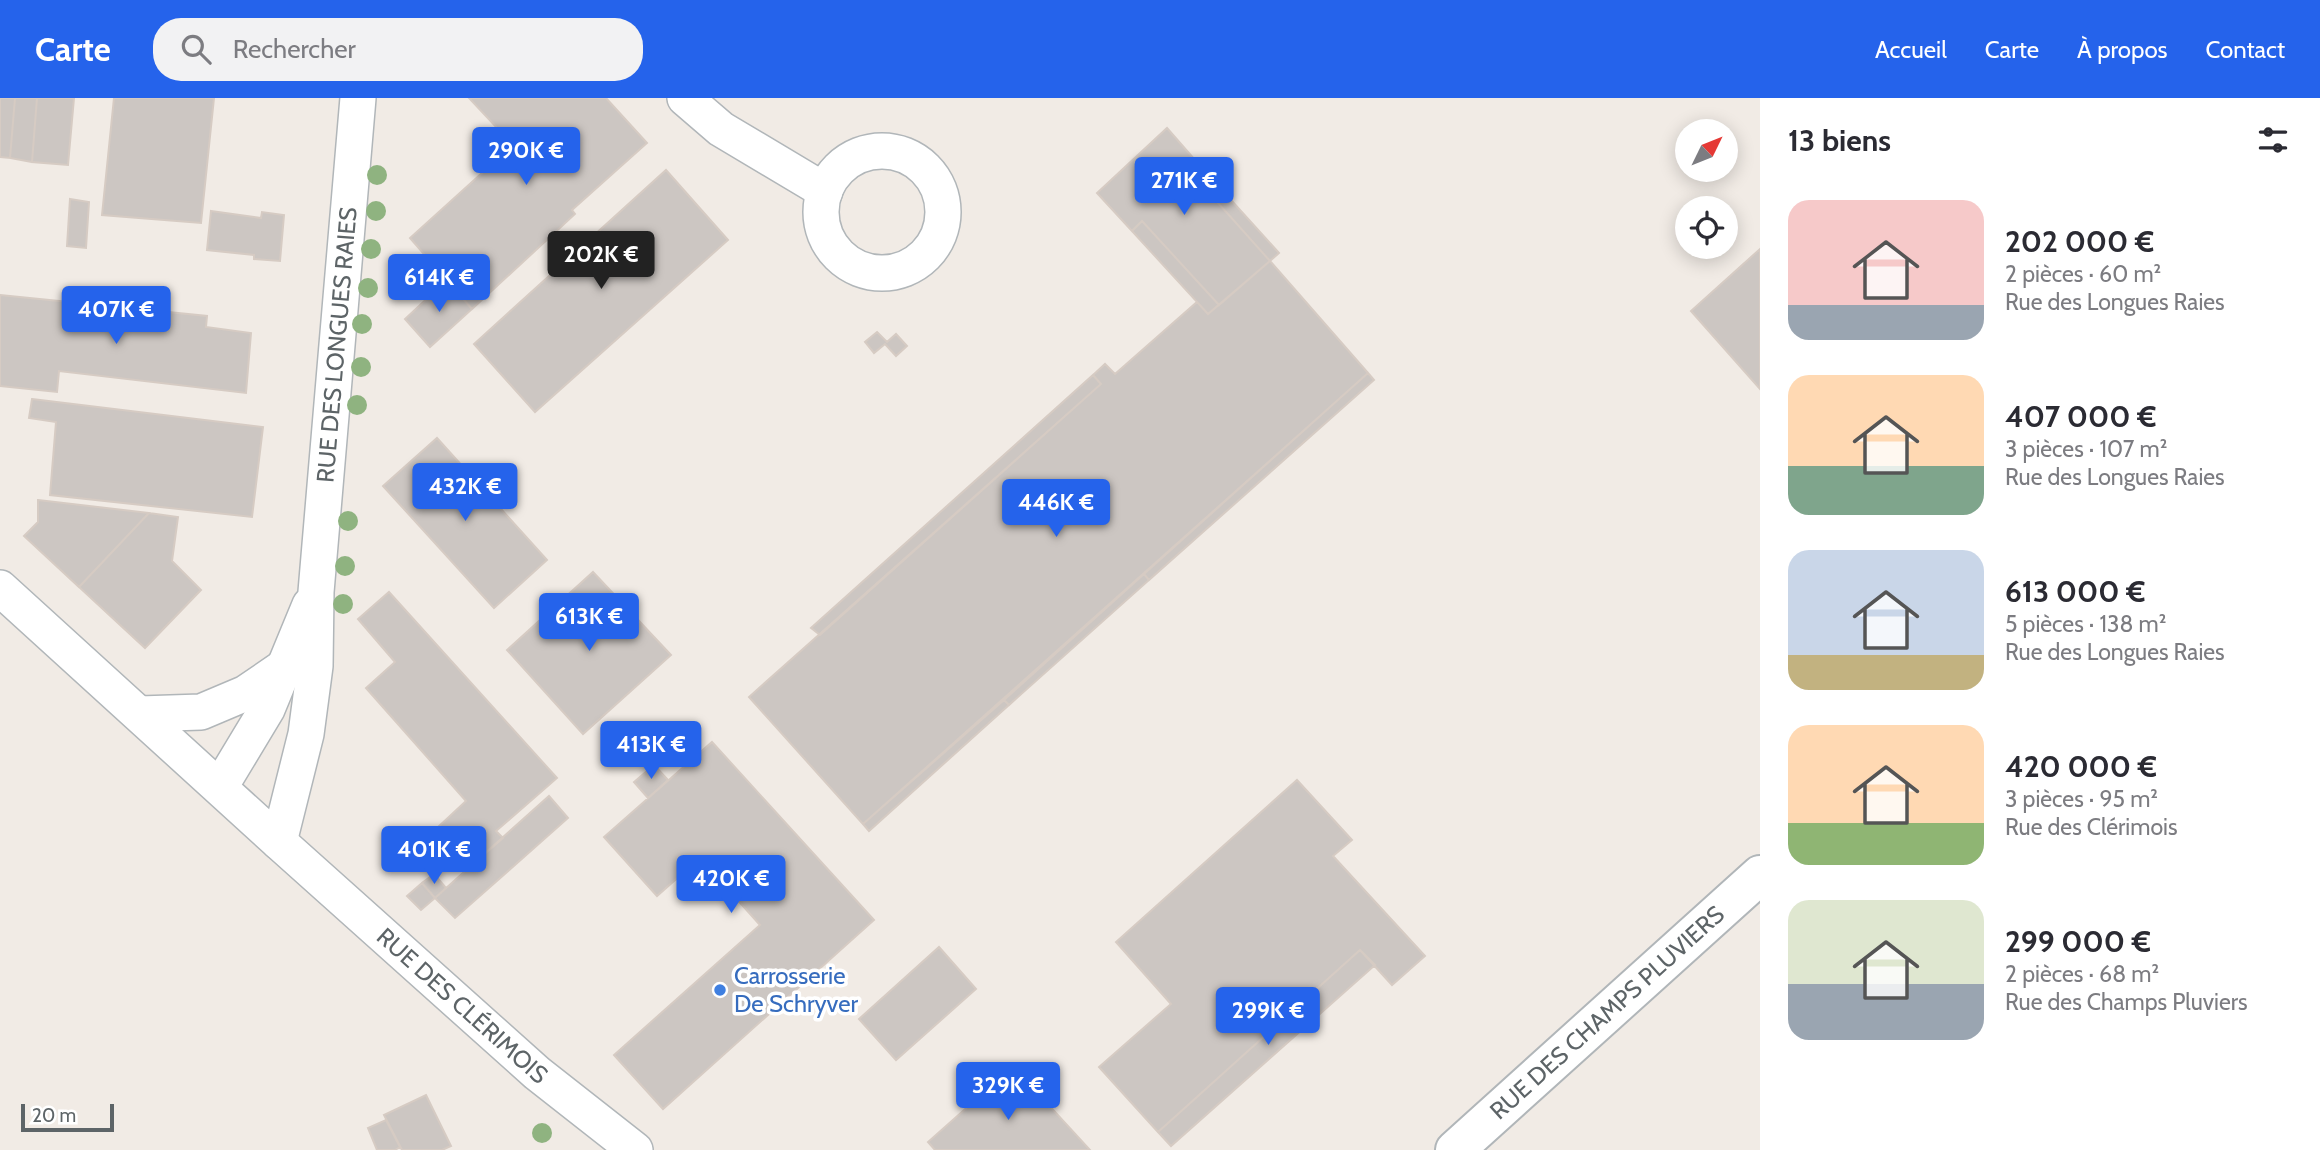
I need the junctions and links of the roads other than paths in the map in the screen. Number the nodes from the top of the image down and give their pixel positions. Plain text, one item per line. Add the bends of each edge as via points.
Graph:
1 (358, 98) edge
2 (685, 98) edge
3 (825, 191) dead end
4 (0, 588) edge
5 (316, 592) junction
6 (284, 667) junction
7 (140, 714) junction
8 (220, 788) junction
9 (279, 842) junction
10 (1760, 875) edge
11 (635, 1150) edge
12 (1455, 1150) edge

1 - 5 street, RUE DES LONGUES RAIES
2 - 3 street via 721,128
4 - 7 street, RUE DES CLÉRIMOIS
5 - 6 street, RUE DES LONGUES RAIES
5 - 9 street, RUE DES LONGUES RAIES via 316,666 306,733
6 - 7 street via 246,693 201,712
6 - 8 street, RUE DES LONGUES RAIES via 267,709
7 - 8 street, RUE DES CLÉRIMOIS
8 - 9 street, RUE DES CLÉRIMOIS
9 - 11 street, RUE DES CLÉRIMOIS via 537,1073
10 - 12 street, RUE DES CHAMPS PLUVIERS

